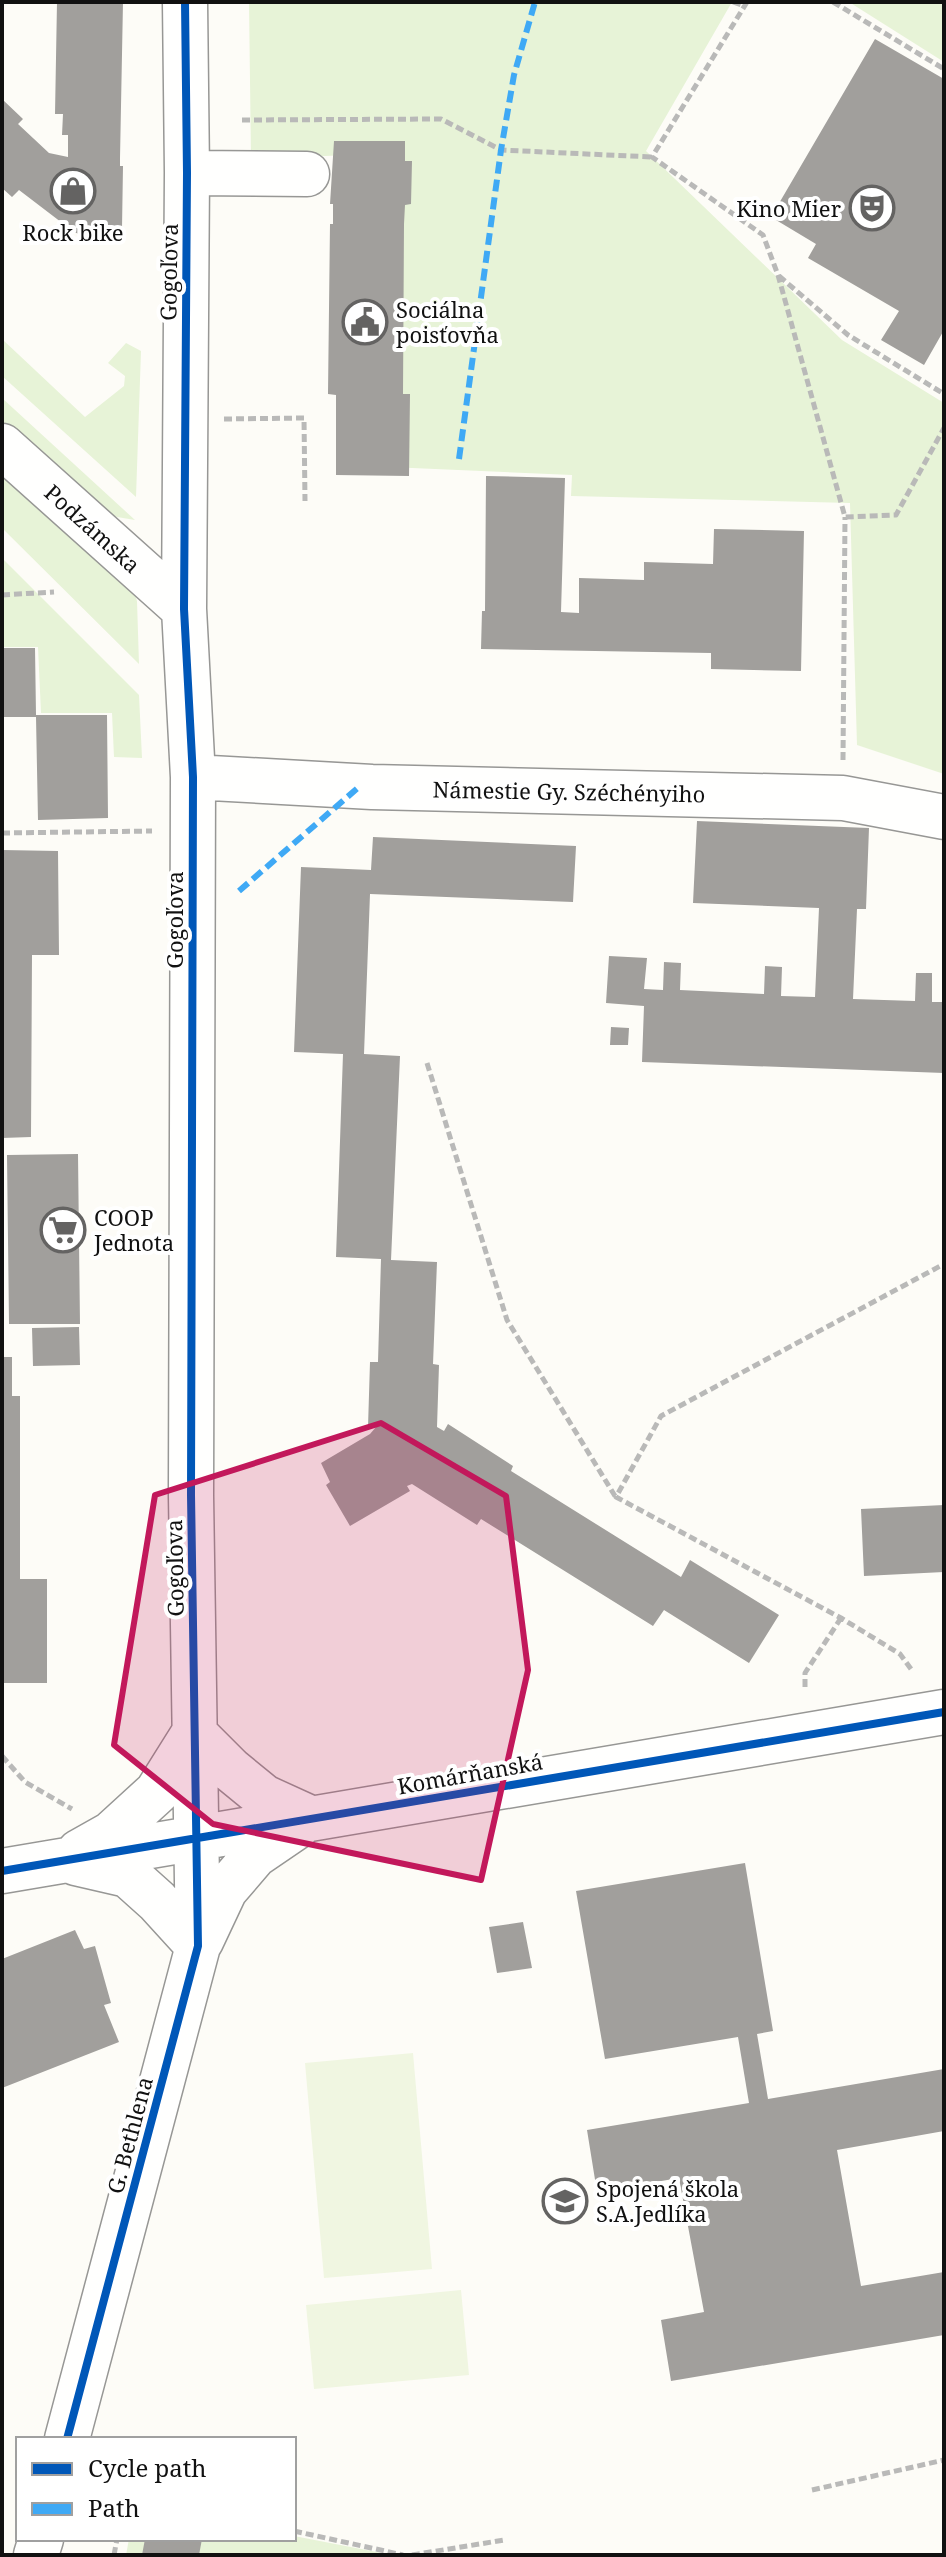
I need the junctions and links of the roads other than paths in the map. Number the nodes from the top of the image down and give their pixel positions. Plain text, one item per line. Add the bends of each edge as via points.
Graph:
1 (185, 2) edge
2 (187, 173) junction
3 (307, 174) dead end
4 (2, 446) edge
5 (184, 609) junction
6 (193, 777) junction
7 (944, 817) edge
8 (944, 1712) edge
9 (194, 1733) junction
10 (310, 1818) junction
11 (196, 1837) junction
12 (64, 1860) junction
13 (2, 1871) edge
14 (198, 1946) junction
15 (68, 2437) edge

1 - 2 street, Gogoľova
2 - 3 street
2 - 5 street, Gogoľova
4 - 5 street, Podzámska
5 - 6 street, Gogoľova
6 - 7 street, Námestie Gy. Széchényiho via 372,787 843,798
6 - 9 street, Gogoľova
8 - 10 street, Komárňanská
9 - 10 street via 264,1797
9 - 11 street, Gogoľova
9 - 12 street via 157,1792 111,1834
10 - 11 street, Komárňanská
10 - 14 street via 255,1855 225,1890
11 - 12 street, Komárňanská
11 - 14 street, G. Bethlena
12 - 13 street, Komárňanská
12 - 14 street via 128,1875
14 - 15 street, G. Bethlena

